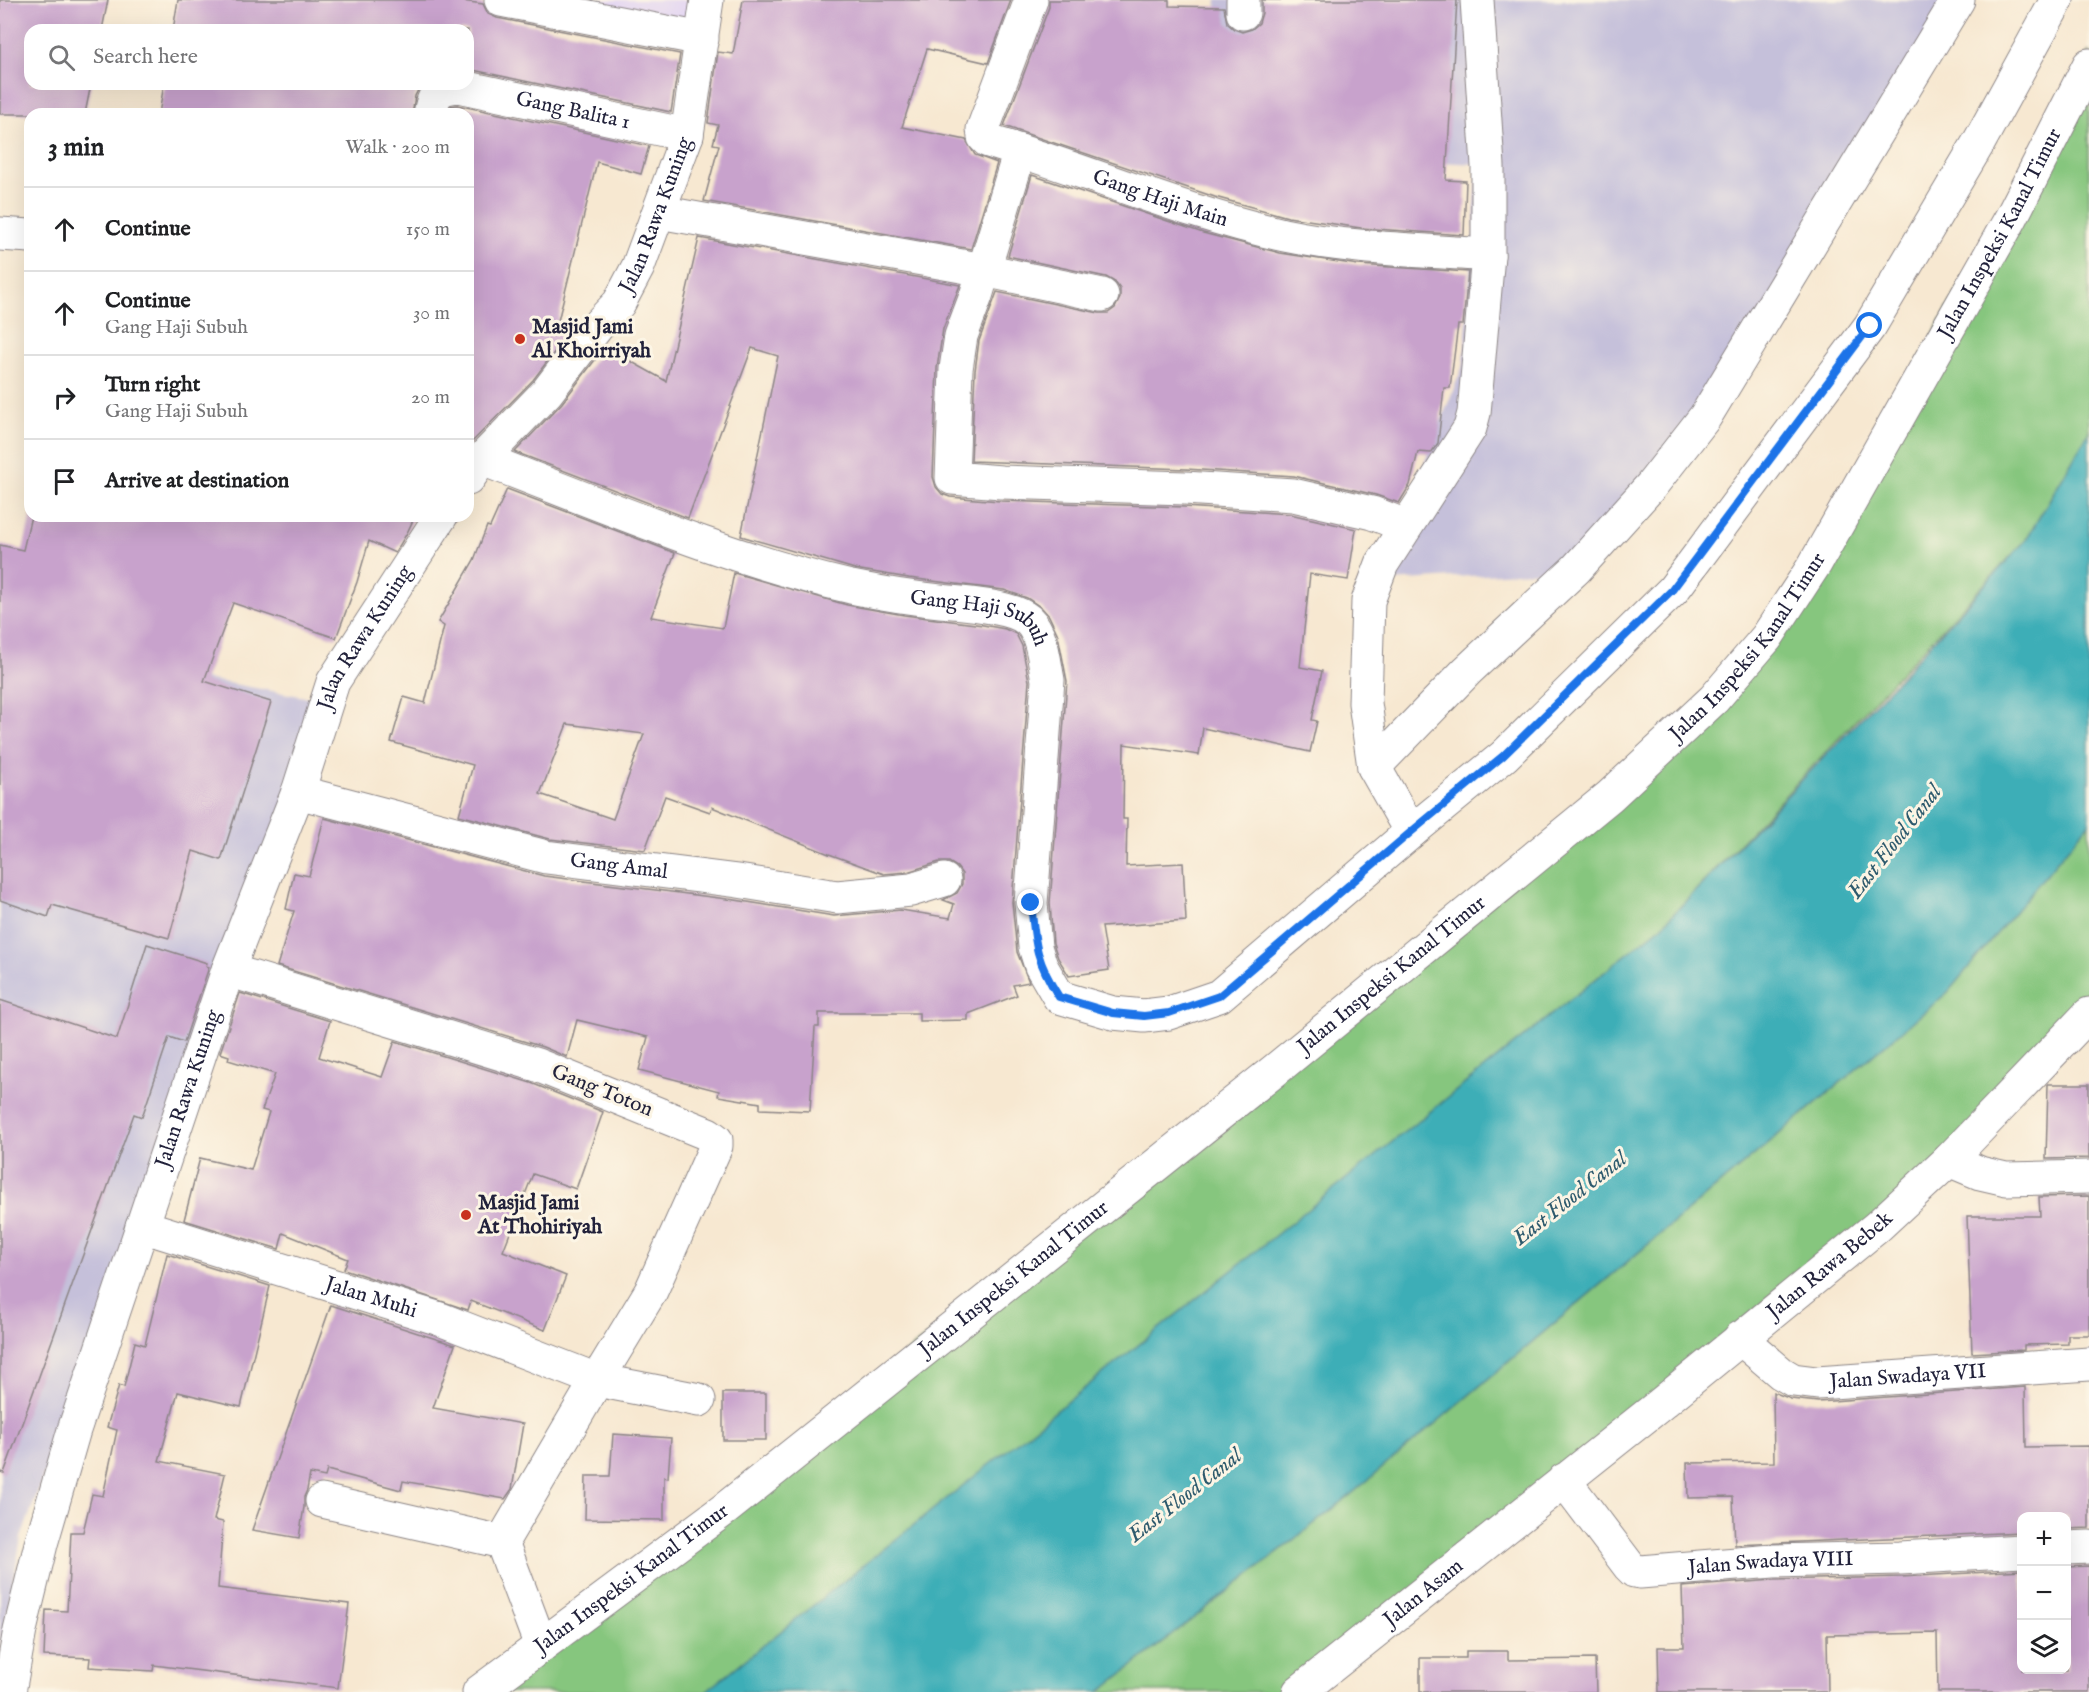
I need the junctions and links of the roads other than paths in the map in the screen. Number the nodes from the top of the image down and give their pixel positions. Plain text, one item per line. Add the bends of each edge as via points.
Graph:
1 (501, 0) edge
2 (707, 0) edge
3 (1031, 0) edge
4 (1477, 0) edge
5 (1958, 0) edge
6 (2057, 0) edge
7 (702, 39) junction
8 (2089, 65) edge
9 (474, 89) edge
10 (440, 90) edge
11 (431, 108) edge
12 (687, 135) junction
13 (1020, 150) junction
14 (659, 212) junction
15 (0, 234) edge
16 (24, 236) edge
17 (1488, 255) junction
18 (984, 270) junction
19 (1102, 295) dead end
20 (474, 468) edge
21 (437, 522) edge
22 (1406, 525) junction
23 (1374, 767) junction
24 (298, 792) junction
25 (1411, 832) junction
26 (944, 880) dead end
27 (228, 970) junction
28 (2089, 1014) edge
29 (1949, 1160) junction
30 (2089, 1177) edge
31 (142, 1226) junction
32 (1740, 1338) junction
33 (2089, 1364) edge
34 (597, 1380) junction
35 (699, 1400) dead end
36 (1556, 1487) junction
37 (322, 1501) dead end
38 (502, 1542) junction
39 (2089, 1547) edge
40 (2071, 1548) edge
41 (2017, 1551) edge
42 (541, 1646) junction
43 (9, 1692) edge
44 (479, 1692) edge
45 (1299, 1692) edge

1 - 7 street
2 - 7 street, Jalan Rawa Kuning
3 - 13 street, Gang Haji Main via 983,129 988,141
4 - 17 street via 1488,166
5 - 23 street via 1705,417 1651,486 1576,569 1467,671
6 - 25 street via 1870,326 1672,590 1503,756
7 - 12 street, Jalan Rawa Kuning
8 - 42 street, Jalan Inspeksi Kanal Timur via 2011,218 1815,564 1767,637 1714,699 1610,796 1274,1071 724,1509
9 - 12 street, Gang Balita 1
10 - 11 street, Gang Balita 1
12 - 14 street, Jalan Rawa Kuning
13 - 17 street, Gang Haji Main via 1202,212 1284,235
13 - 18 street
14 - 18 street
14 - 20 street, Jalan Rawa Kuning via 619,303 547,392
15 - 16 street
17 - 22 street via 1470,428
18 - 19 street
18 - 22 street via 961,336 952,478 1293,495
20 - 25 street, Gang Haji Subuh via 852,587 972,603 1028,620 1042,646 1048,680 1031,903 1035,947 1059,997 1113,1013 1144,1016 1169,1013 1219,996
21 - 24 street, Jalan Rawa Kuning via 333,682
22 - 23 street via 1382,564 1368,601 1365,703
23 - 25 street
24 - 26 street, Gang Amal via 546,857 837,897 910,890
24 - 27 street, Jalan Rawa Kuning
27 - 31 street, Jalan Rawa Kuning
27 - 34 street, Gang Toton via 537,1065 716,1140 709,1164 651,1291
28 - 29 street, Jalan Rawa Bebek
29 - 30 street via 2006,1179
29 - 32 street, Jalan Rawa Bebek via 1877,1227
31 - 34 street, Jalan Muhi via 440,1319
31 - 43 street, Jalan Rawa Kuning via 74,1430 41,1544
32 - 33 street, Jalan Swadaya VII via 1781,1373 1793,1380 1817,1383
32 - 36 street, Jalan Rawa Bebek
34 - 35 street, Jalan Muhi
34 - 38 street
36 - 41 street, Jalan Swadaya VIII via 1629,1566 1640,1572 1773,1561
36 - 45 street, Jalan Asam
37 - 38 street
38 - 42 street
39 - 40 street
42 - 44 street, Jalan Inspeksi Kanal Timur

